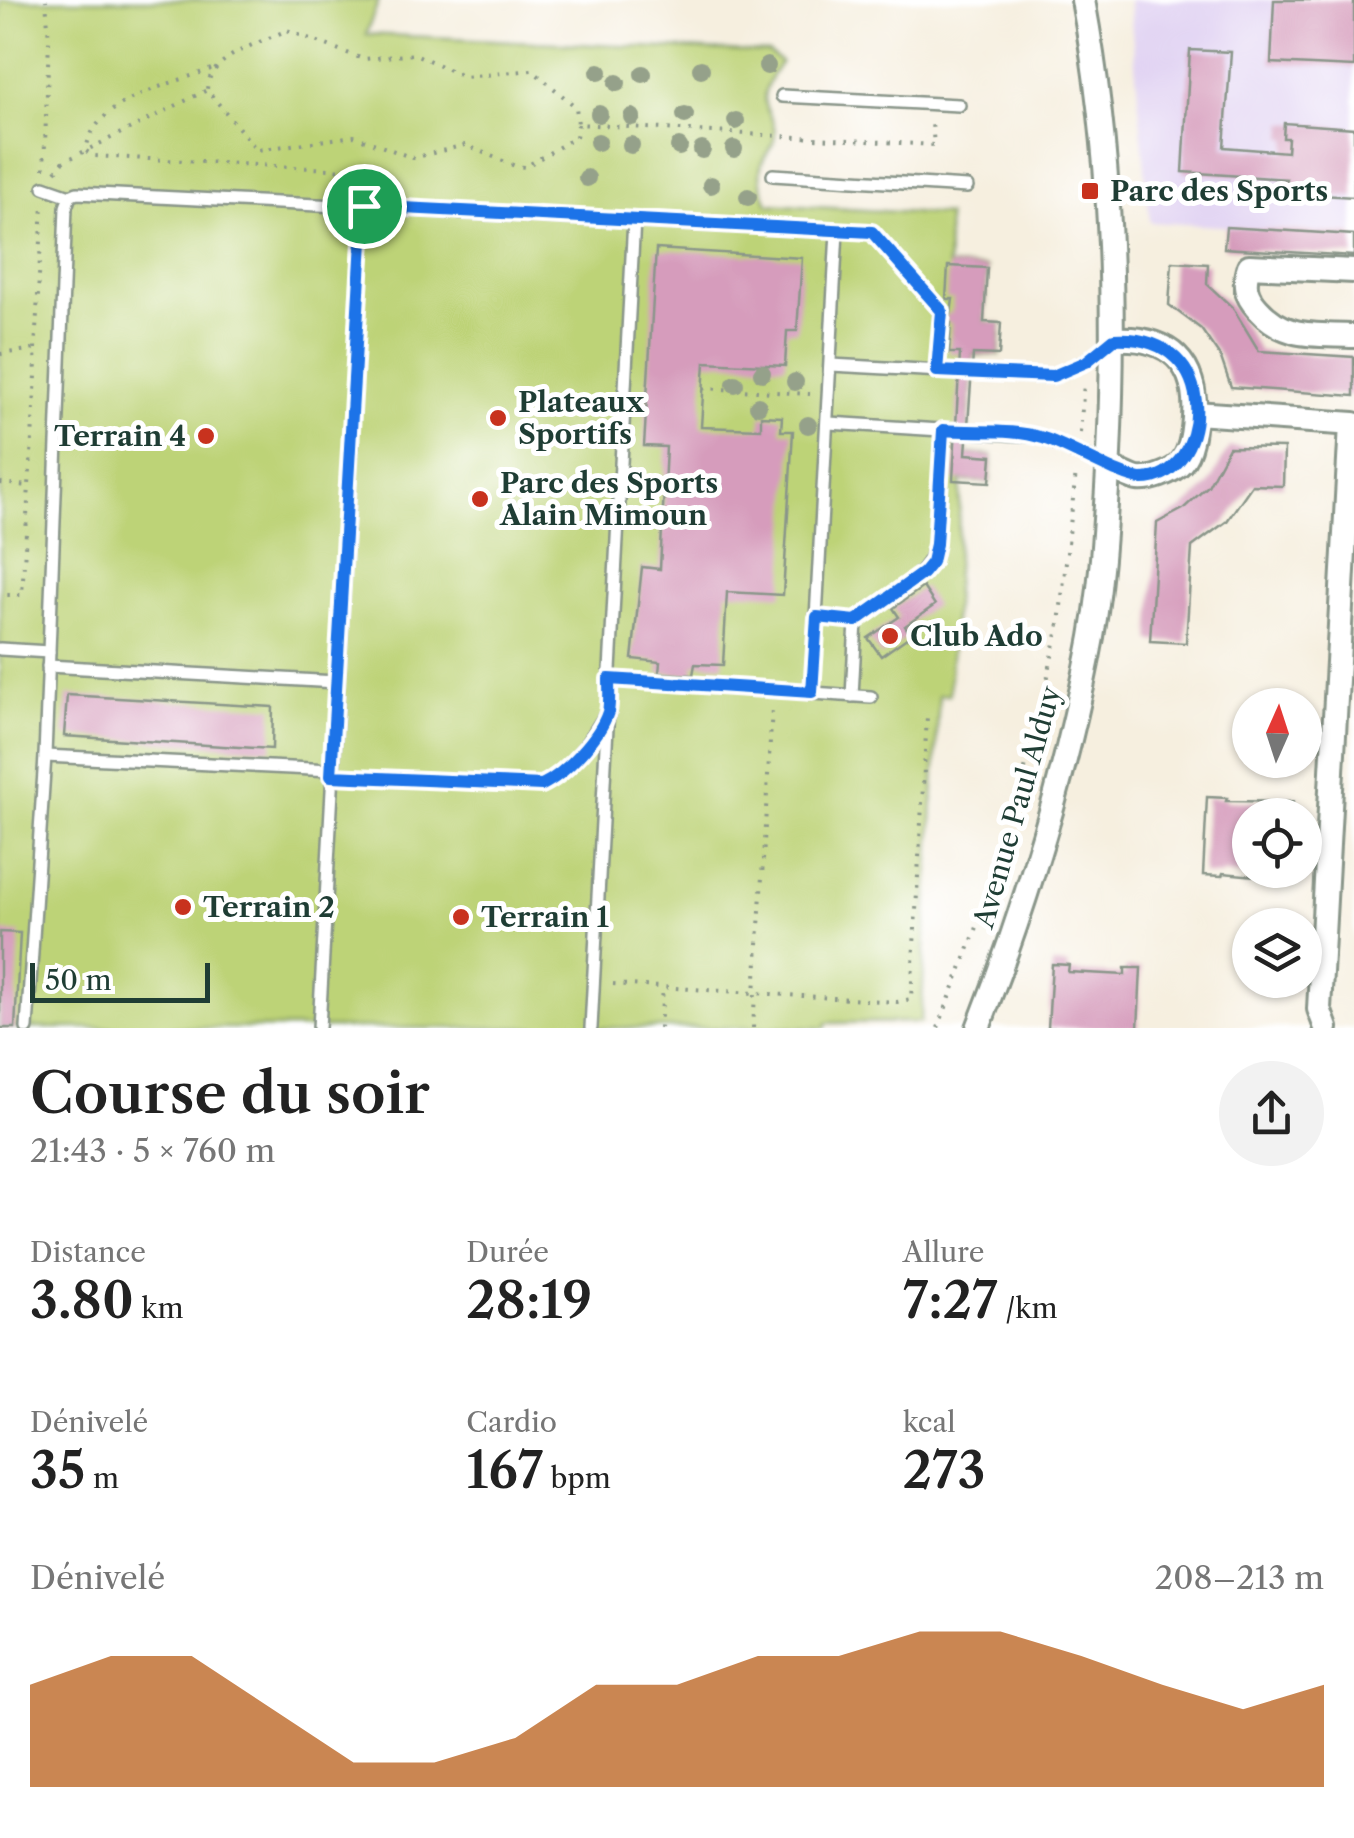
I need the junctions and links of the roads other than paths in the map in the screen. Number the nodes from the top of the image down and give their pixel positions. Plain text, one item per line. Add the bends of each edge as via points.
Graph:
1 (1084, 0) edge
2 (782, 96) dead end
3 (959, 106) dead end
4 (773, 176) dead end
5 (44, 187) road end
6 (967, 187) dead end
7 (70, 196) junction
8 (364, 206) junction
9 (634, 219) junction
10 (837, 231) junction
11 (1354, 271) edge
12 (1354, 336) edge
13 (1114, 339) junction
14 (831, 364) junction
15 (937, 371) junction
16 (1195, 414) junction
17 (829, 423) junction
18 (1352, 424) edge
19 (943, 430) junction
20 (1108, 466) junction
21 (817, 617) junction
22 (856, 621) junction
23 (0, 649) edge
24 (48, 652) junction
25 (48, 666) junction
26 (609, 679) junction
27 (336, 682) junction
28 (812, 692) junction
29 (1345, 695) edge
30 (852, 696) junction
31 (871, 696) dead end
32 (608, 712) junction
33 (45, 756) junction
34 (331, 773) junction
35 (26, 1028) edge
36 (318, 1028) edge
37 (591, 1028) edge
38 (978, 1028) edge
39 (1326, 1028) edge

1 - 13 street, Avenue Paul Alduy via 1104,125
2 - 3 lane
4 - 6 lane
5 - 7 lane
7 - 8 lane
7 - 24 lane
8 - 9 lane
8 - 27 lane
9 - 10 lane
9 - 26 lane
10 - 14 lane
10 - 15 lane via 872,232 942,311
11 - 12 street via 1249,266 1244,282 1272,325
13 - 15 lane via 1086,362 1053,376
13 - 16 street via 1146,340 1177,355 1192,379
13 - 20 street, Avenue Paul Alduy
14 - 15 lane
14 - 17 lane
16 - 18 street
16 - 20 street via 1181,464 1140,480
17 - 19 lane
17 - 21 lane
18 - 29 street
19 - 20 lane via 1037,436
19 - 22 lane via 932,562
20 - 38 street, Avenue Paul Alduy via 1090,653 1060,788
21 - 22 lane
21 - 28 lane
22 - 30 lane
23 - 24 lane
24 - 25 lane
25 - 27 lane
25 - 33 lane
26 - 28 lane
26 - 32 lane
27 - 34 lane
28 - 30 lane
29 - 39 street via 1319,1009
30 - 31 lane
32 - 34 lane via 572,764 542,785
32 - 37 lane
33 - 34 lane
33 - 35 lane
34 - 36 lane

